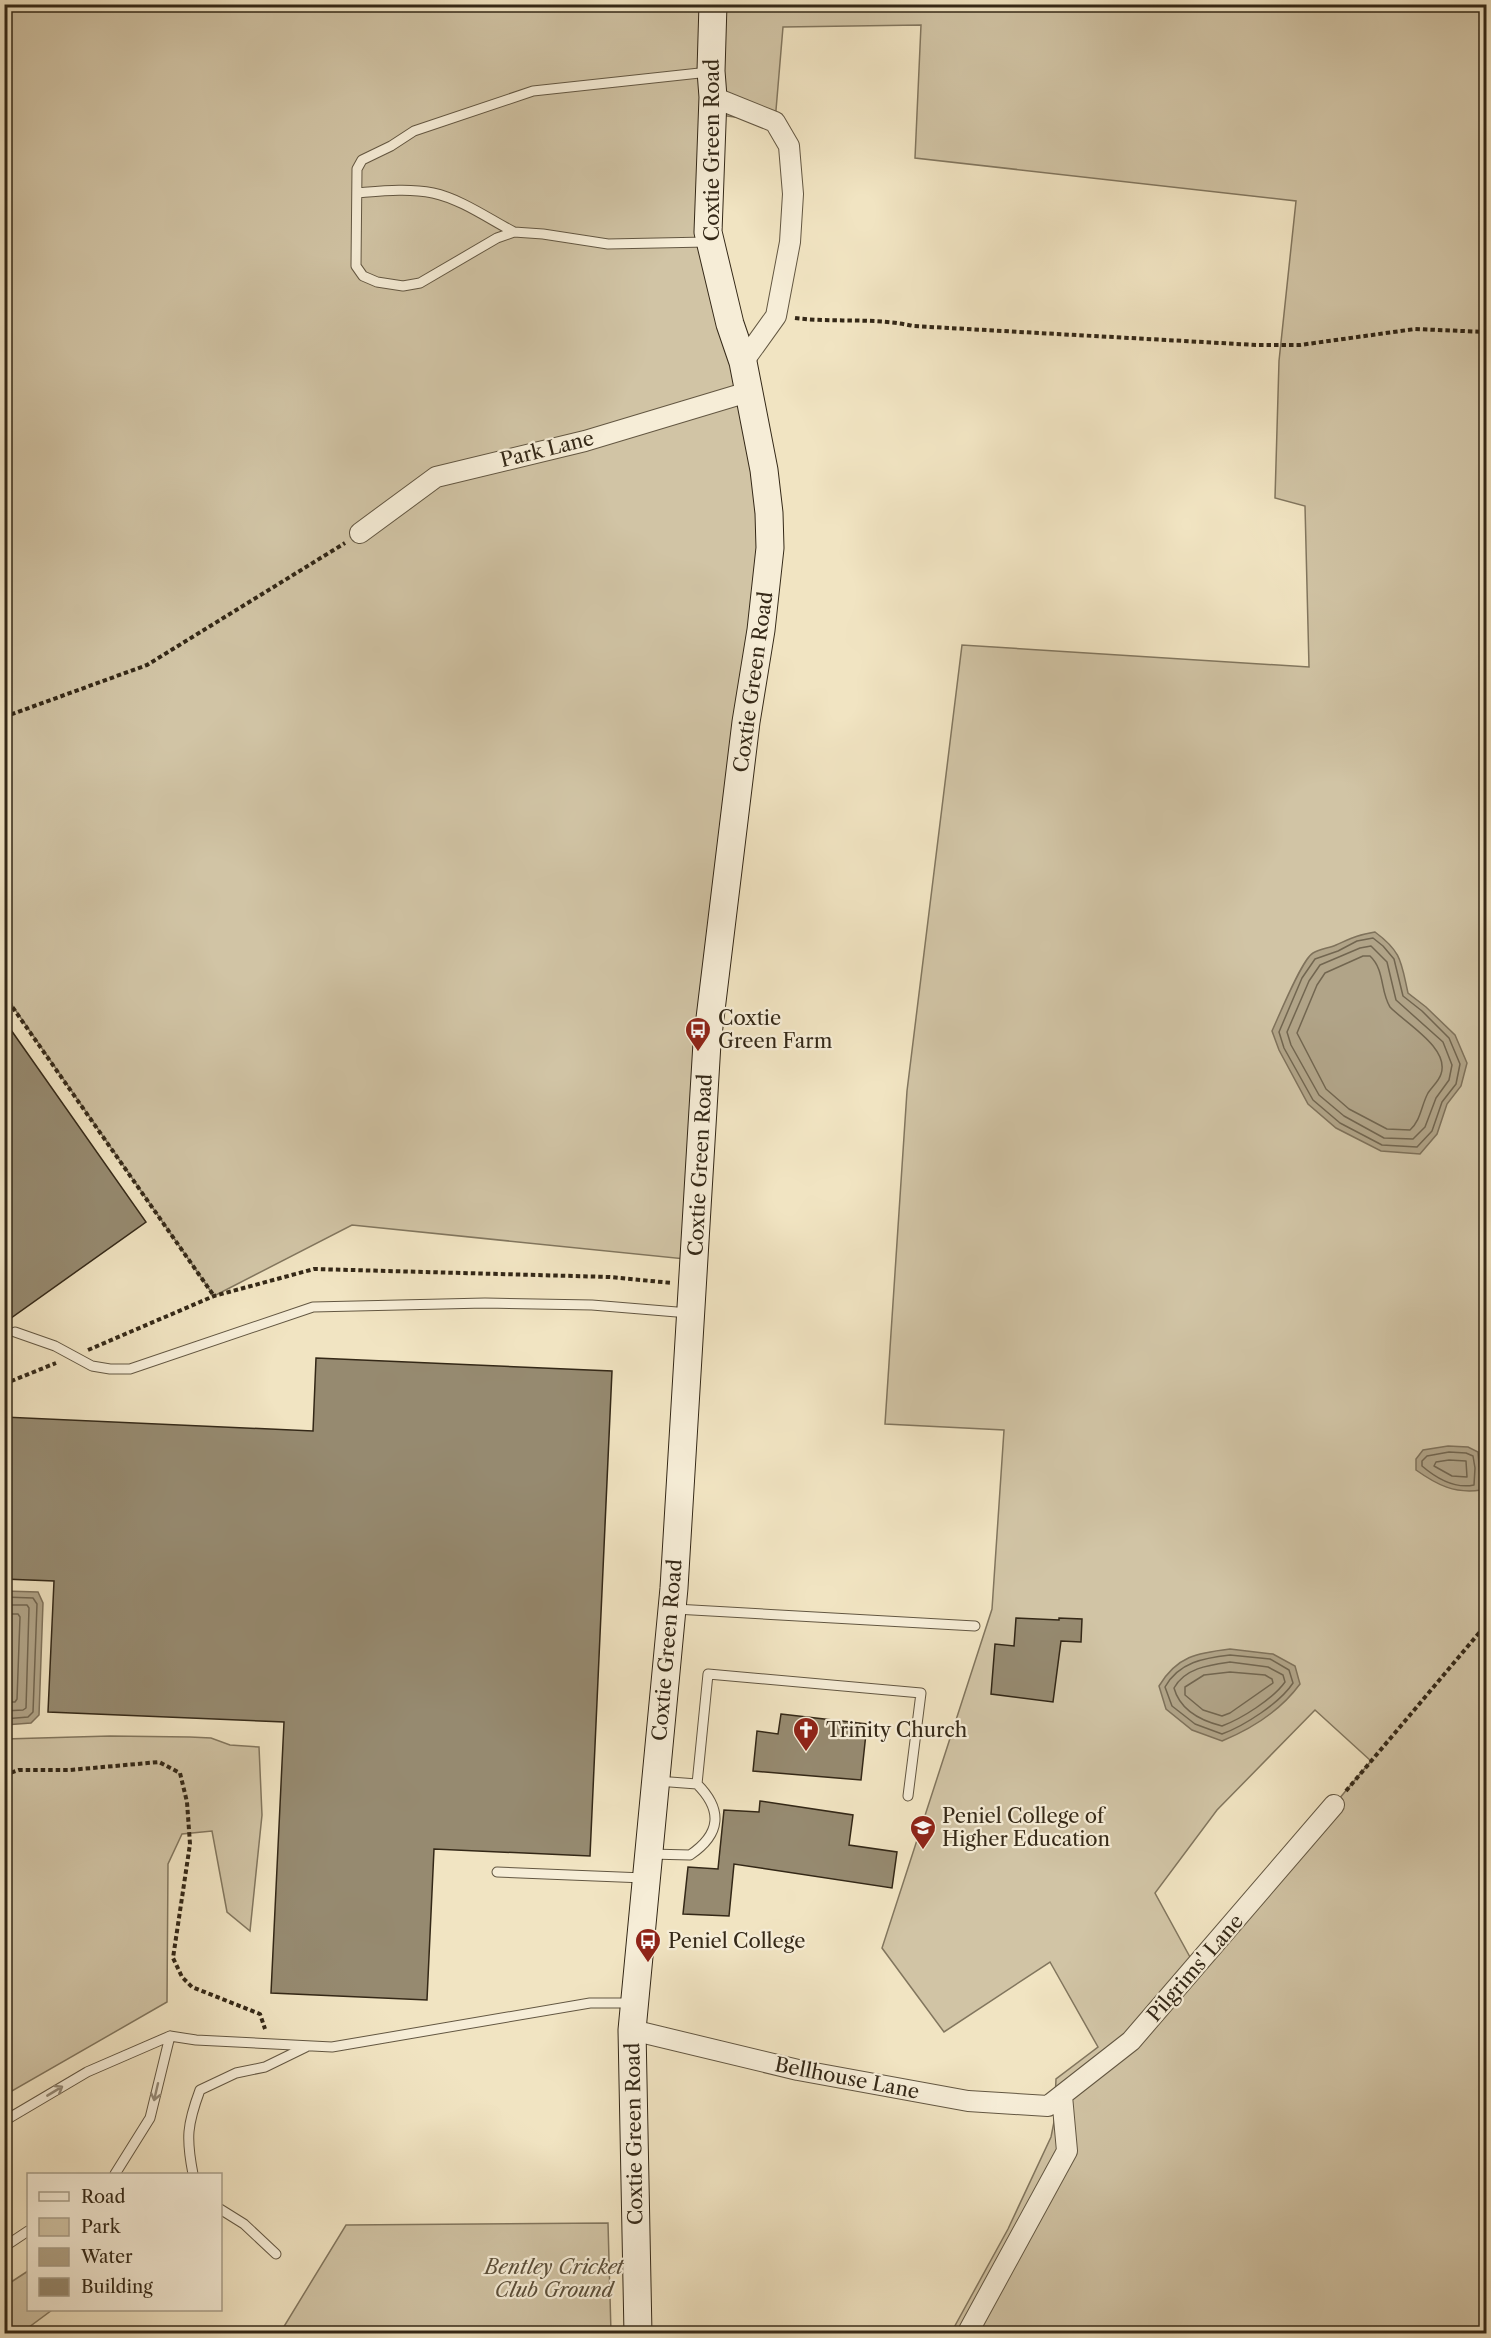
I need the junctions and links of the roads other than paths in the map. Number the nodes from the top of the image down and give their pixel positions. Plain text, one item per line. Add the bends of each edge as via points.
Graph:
1 (713, 4) edge
2 (712, 84) junction
3 (357, 193) junction
4 (514, 232) junction
5 (710, 242) junction
6 (743, 362) junction
7 (748, 392) junction
8 (360, 533) road end
9 (692, 1313) junction
10 (15, 1332) dead end
11 (672, 1609) junction
12 (975, 1626) dead end
13 (655, 1780) junction
14 (697, 1784) junction
15 (908, 1796) dead end
16 (1334, 1805) road end
17 (647, 1866) junction
18 (497, 1872) dead end
19 (634, 2003) junction
20 (632, 2030) junction
21 (170, 2036) junction
22 (307, 2046) junction
23 (1062, 2096) junction
24 (4, 2121) edge
25 (116, 2173) edge
26 (193, 2173) edge
27 (222, 2210) edge
28 (27, 2232) edge
29 (4, 2247) edge
30 (276, 2254) dead end
31 (638, 2334) edge
32 (967, 2334) edge

1 - 2 street, Coxtie Green Road
2 - 3 lane via 533,91 414,131 362,160 357,169
2 - 5 street, Coxtie Green Road
2 - 6 street via 775,122 789,146 793,194 790,242 776,316
3 - 4 lane via 434,193
3 - 4 lane via 356,266 363,276 377,282 403,286 420,283
4 - 5 lane via 608,244
5 - 6 street, Coxtie Green Road
6 - 7 street, Coxtie Green Road
7 - 8 street, Park Lane via 585,441 436,477
7 - 9 street, Coxtie Green Road via 764,470 770,548 708,1043
9 - 10 lane via 592,1305 313,1307 130,1368 110,1369 92,1366 55,1346
9 - 11 street, Coxtie Green Road
11 - 12 lane
11 - 13 street, Coxtie Green Road
13 - 14 lane
13 - 17 street, Coxtie Green Road
14 - 15 lane via 708,1674 921,1693
14 - 17 lane via 714,1807 710,1837 690,1855
16 - 23 street, Pilgrims' Lane via 1131,2041
17 - 18 lane
17 - 19 street, Coxtie Green Road
19 - 20 street, Coxtie Green Road
19 - 22 lane via 590,2003 332,2047
20 - 23 street, Bellhouse Lane via 798,2070 968,2101 1048,2106
20 - 31 street, Coxtie Green Road
21 - 22 lane
24 -> 21 lane via 87,2072
21 -> 25 lane via 150,2118
22 - 26 lane via 265,2067 236,2073 200,2090 189,2120
23 - 32 street via 1066,2151
27 - 30 lane via 244,2224
28 - 29 lane

